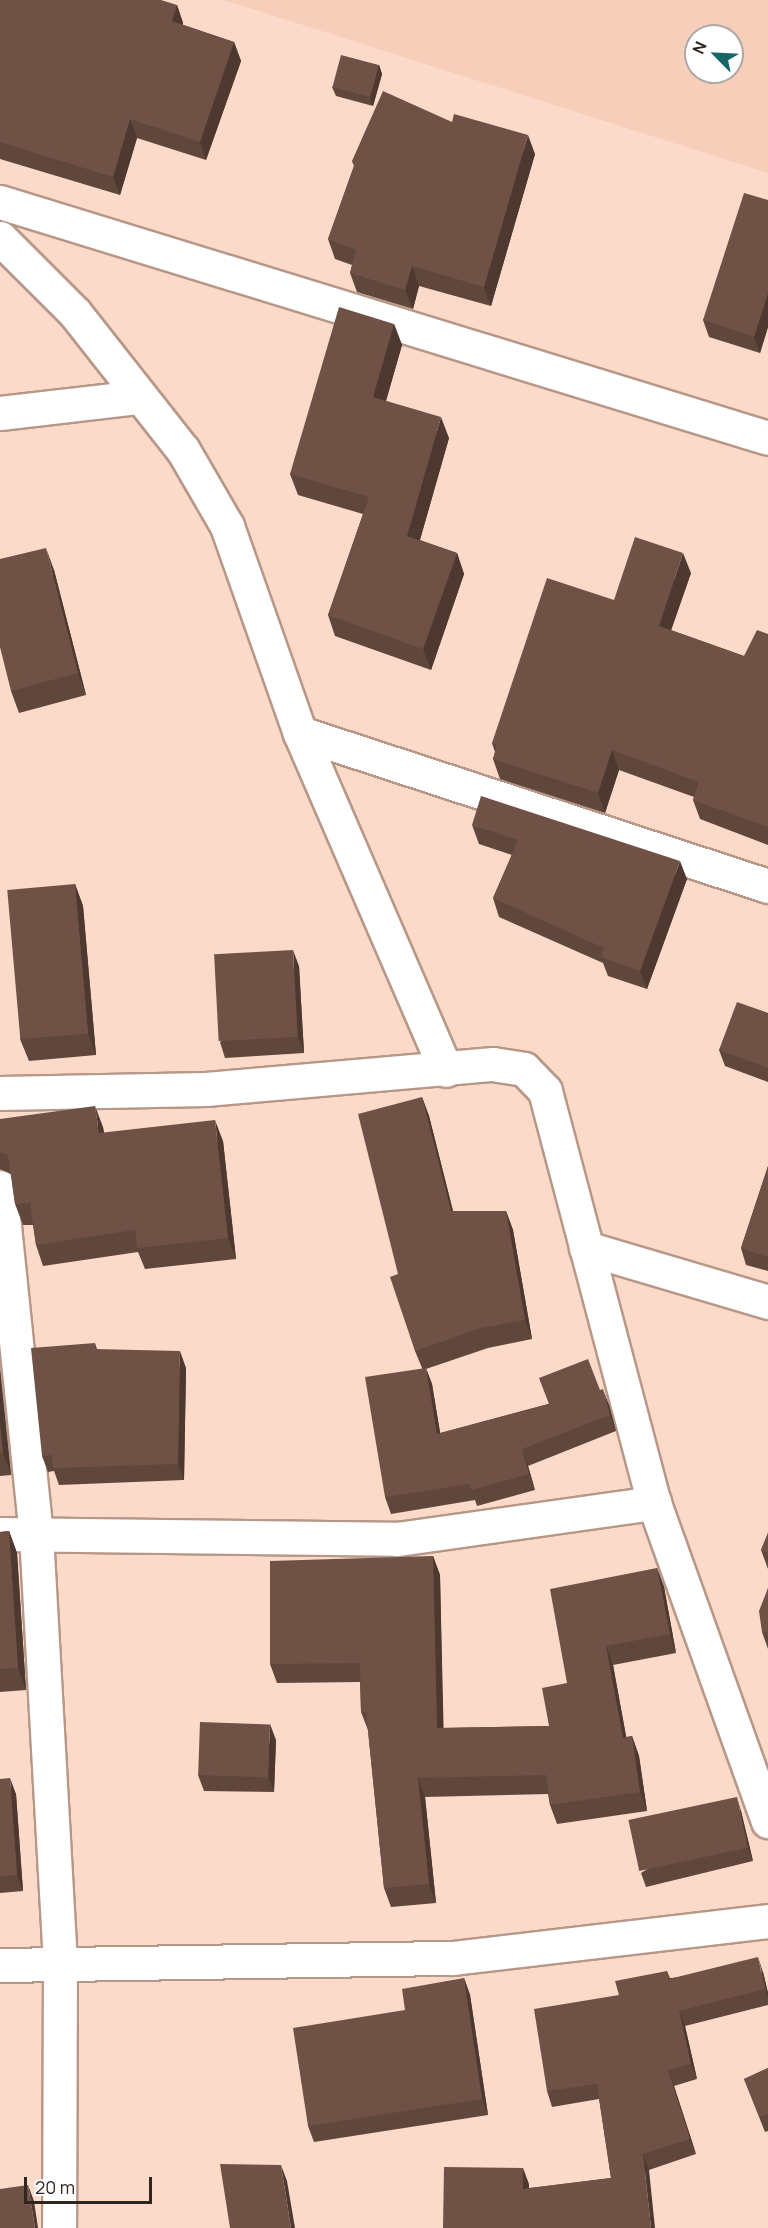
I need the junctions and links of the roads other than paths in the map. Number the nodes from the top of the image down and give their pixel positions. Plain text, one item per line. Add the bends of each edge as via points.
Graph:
1 (0, 202) edge
2 (0, 238) edge
3 (139, 397) junction
4 (0, 413) edge
5 (768, 438) edge
6 (300, 733) junction
7 (768, 886) edge
8 (446, 1070) junction
9 (0, 1093) edge
10 (0, 1187) edge
11 (586, 1248) junction
12 (768, 1302) edge
13 (654, 1503) junction
14 (0, 1534) edge
15 (36, 1534) junction
16 (735, 1725) junction
17 (768, 1737) edge
18 (768, 1821) edge
19 (768, 1921) edge
20 (60, 1963) junction
21 (0, 1965) edge
22 (59, 2228) edge

1 - 5 street
2 - 3 street via 75,313
3 - 4 street
3 - 6 street via 183,450 226,526
6 - 7 street
6 - 8 street
8 - 9 street via 206,1089
8 - 11 street via 493,1064 524,1069 545,1091
10 - 15 street
11 - 12 street
11 - 13 street
13 - 15 street via 397,1539
13 - 16 street
14 - 15 street
15 - 20 street
16 - 17 street
16 - 18 street
19 - 20 street via 453,1959
20 - 21 street
20 - 22 street

